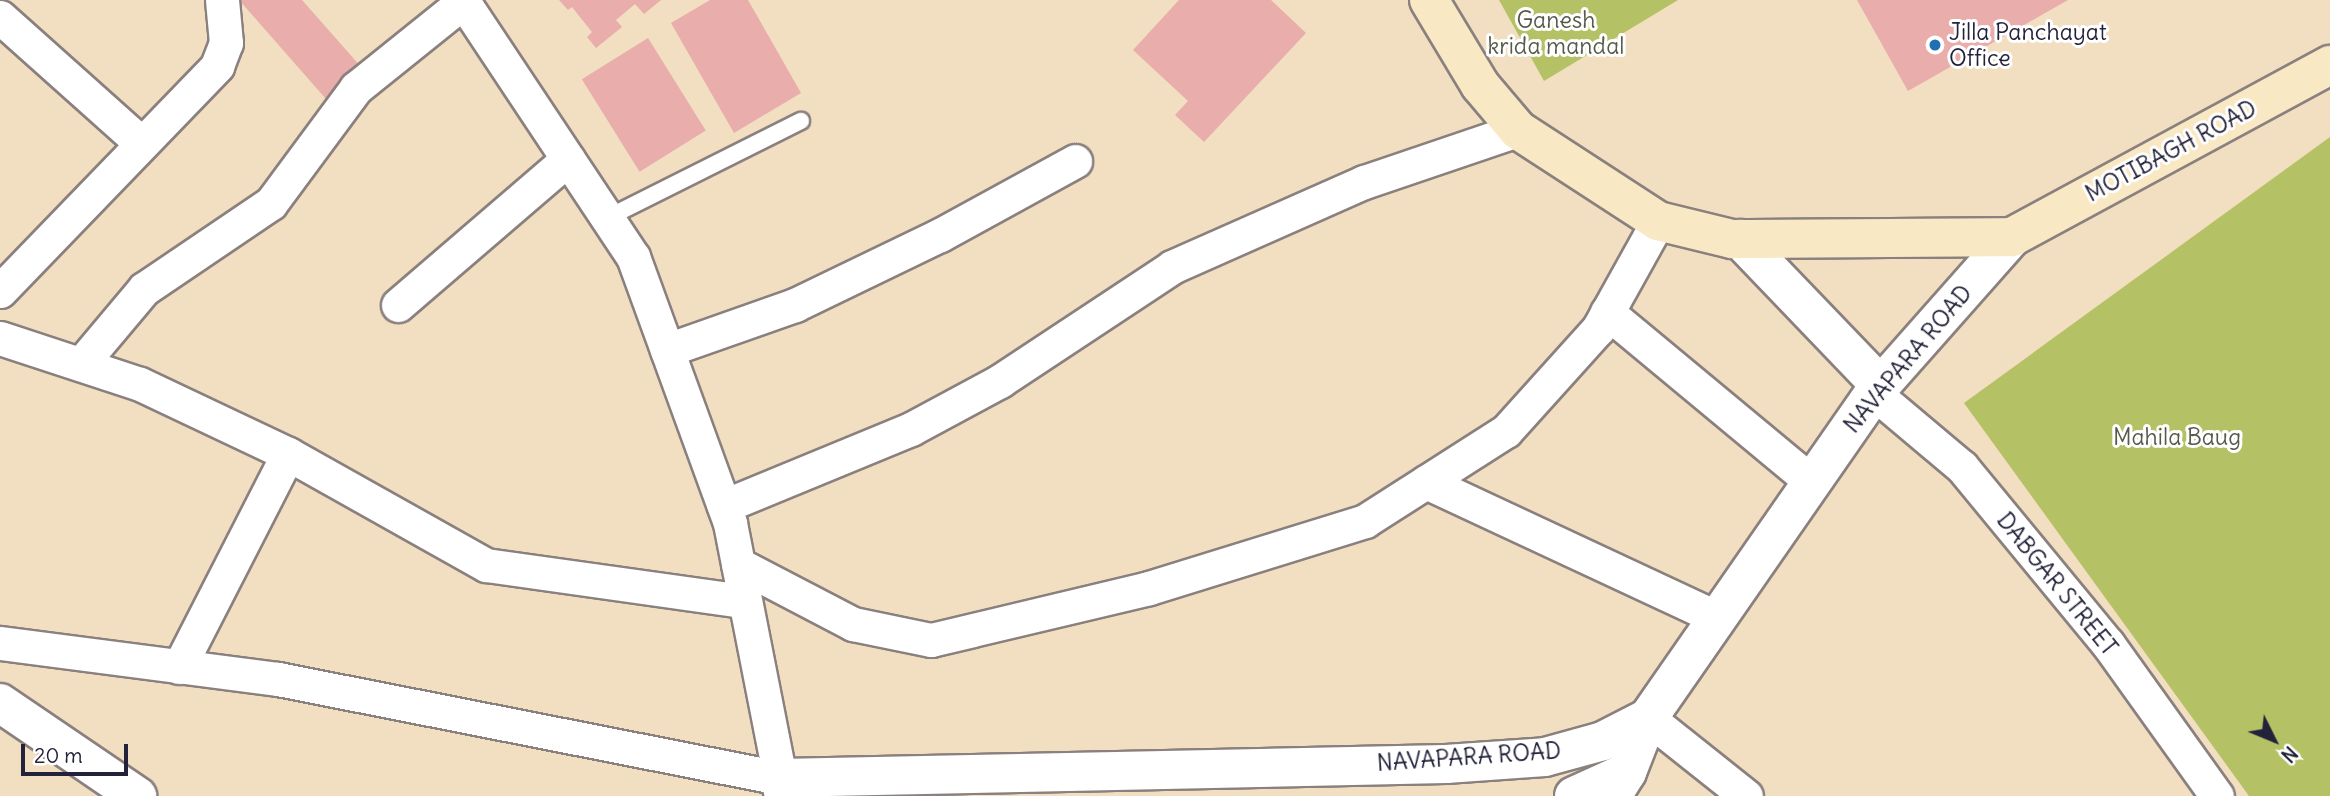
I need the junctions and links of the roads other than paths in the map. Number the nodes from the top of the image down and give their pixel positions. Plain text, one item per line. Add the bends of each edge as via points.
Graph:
1 (222, 0) edge
2 (1429, 0) edge
3 (463, 1) edge
4 (0, 17) edge
5 (2330, 65) edge
6 (800, 121) dead end
7 (1518, 130) junction
8 (140, 142) junction
9 (568, 159) junction
10 (1075, 162) dead end
11 (607, 218) junction
12 (1658, 221) junction
13 (2012, 237) junction
14 (1740, 239) junction
15 (0, 292) edge
16 (398, 305) dead end
17 (1607, 312) junction
18 (0, 338) edge
19 (667, 350) junction
20 (82, 364) junction
21 (1877, 389) junction
22 (288, 454) junction
23 (1426, 482) junction
24 (1812, 482) junction
25 (724, 506) junction
26 (738, 564) junction
27 (743, 601) junction
28 (1717, 618) junction
29 (0, 643) edge
30 (179, 667) junction
31 (0, 704) edge
32 (1648, 718) junction
33 (1620, 784) edge
34 (782, 787) edge
35 (1727, 790) edge
36 (138, 796) edge
37 (1574, 796) edge
38 (2217, 796) edge

1 - 8 street via 225,54
2 - 7 main road via 1480,85
3 - 9 street
3 - 20 street via 356,88 271,203 144,289
4 - 8 street
5 - 13 main road, MOTIBAGH ROAD
6 - 11 lane
7 - 12 main road
7 - 25 street via 1364,182 1172,267 1000,381 911,429
8 - 15 street
9 - 11 street
9 - 16 street
10 - 19 street via 940,235 794,305
11 - 19 street via 634,257
12 - 14 main road
12 - 17 street
13 - 14 main road
13 - 21 street, NAVAPARA ROAD
14 - 21 street
17 - 23 street via 1598,329 1506,431
17 - 24 street
18 - 20 street
19 - 25 street
20 - 22 street via 140,384
21 - 24 street, NAVAPARA ROAD
21 - 38 street, DABGAR STREET via 1962,467 2108,644
22 - 27 street via 486,565
22 - 30 street
23 - 26 street via 1365,521 1149,588 932,640 853,624
23 - 28 street
24 - 28 street, NAVAPARA ROAD
25 - 26 street
26 - 27 street
27 - 34 street
28 - 32 street, NAVAPARA ROAD
29 - 30 street
30 - 34 street via 278,679
31 - 36 street
32 - 33 street
32 - 34 street, NAVAPARA ROAD via 1603,741 1545,757
32 - 35 street
33 - 37 street

